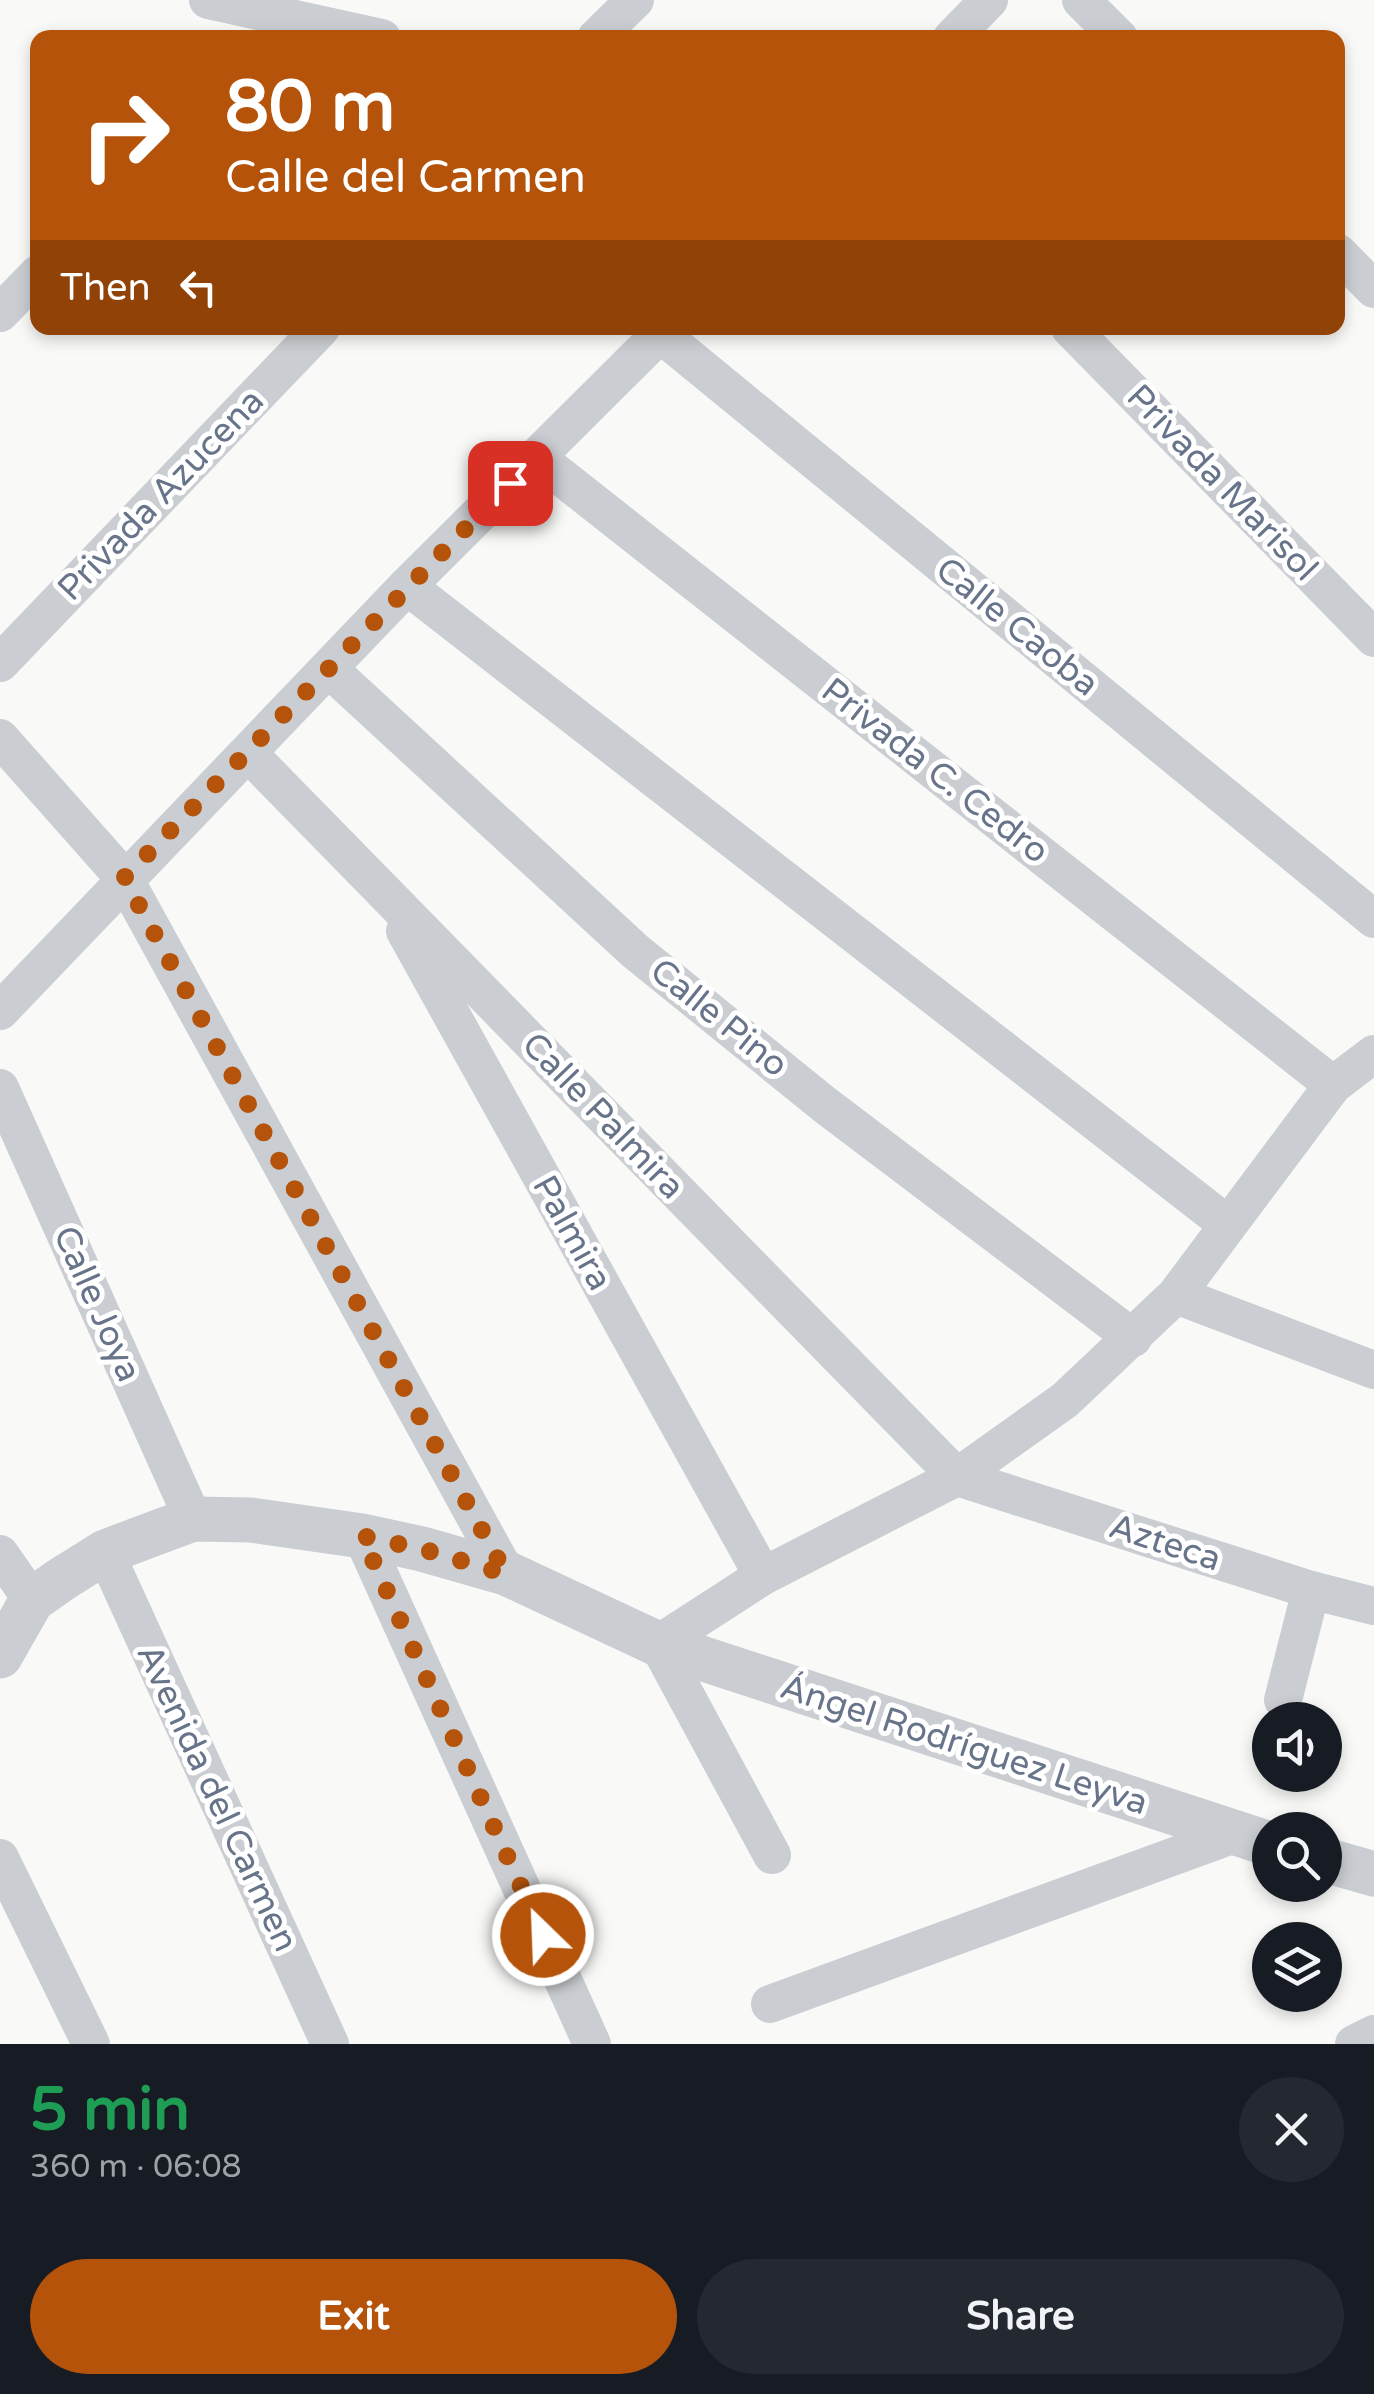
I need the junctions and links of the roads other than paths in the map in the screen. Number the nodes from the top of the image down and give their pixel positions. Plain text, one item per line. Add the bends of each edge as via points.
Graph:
1 (208, 0) edge
2 (635, 0) edge
3 (989, 0) edge
4 (1081, 0) edge
5 (275, 26) edge
6 (311, 30) edge
7 (604, 30) edge
8 (960, 30) edge
9 (1111, 30) edge
10 (1345, 259) edge
11 (30, 282) edge
12 (1374, 288) edge
13 (0, 313) edge
14 (315, 335) edge
15 (655, 335) edge
16 (666, 335) edge
17 (1077, 335) edge
18 (536, 457) junction
19 (407, 586) junction
20 (1374, 638) edge
21 (0, 663) edge
22 (329, 669) junction
23 (0, 738) edge
24 (249, 754) junction
25 (124, 878) junction
26 (382, 890) junction
27 (1374, 919) edge
28 (0, 1011) edge
29 (1374, 1054) edge
30 (1333, 1086) junction
31 (0, 1088) edge
32 (1227, 1224) junction
33 (1176, 1295) junction
34 (1132, 1338) junction
35 (1374, 1370) edge
36 (957, 1477) junction
37 (194, 1520) junction
38 (362, 1536) junction
39 (104, 1552) junction
40 (0, 1554) edge
41 (506, 1574) junction
42 (763, 1576) junction
43 (1311, 1590) junction
44 (32, 1600) junction
45 (1374, 1606) edge
46 (658, 1644) junction
47 (0, 1656) edge
48 (1283, 1700) dead end
49 (1252, 1840) edge
50 (772, 1855) dead end
51 (0, 1858) edge
52 (1342, 1865) edge
53 (1374, 1874) edge
54 (770, 2004) dead end
55 (1374, 2034) edge
56 (91, 2044) edge
57 (330, 2044) edge
58 (592, 2044) edge
59 (1354, 2044) edge

1 - 5 street
2 - 7 street
3 - 8 street
4 - 9 street
5 - 6 street
10 - 12 street
11 - 13 street
14 - 21 street, Privada Azucena
15 - 18 street
16 - 27 street, Calle Caoba
17 - 20 street, Privada Marisol
18 - 19 street
18 - 30 street, Privada C. Cedro
19 - 22 street
19 - 32 street
22 - 24 street
22 - 34 street, Calle Pino via 636,951
23 - 25 street
24 - 25 street
24 - 26 street, Calle Palmira
25 - 28 street
25 - 41 street
26 - 36 street, Calle Palmira
26 - 42 street, Palmira
29 - 30 street
30 - 32 street
31 - 37 street, Calle Joya
32 - 33 street
33 - 34 street
33 - 35 street
34 - 36 street via 1065,1400
36 - 42 street
36 - 43 street, Azteca
37 - 38 street, Ángel Rodríguez Leyva via 251,1520
37 - 39 street, Ángel Rodríguez Leyva
38 - 41 street, Ángel Rodríguez Leyva
38 - 58 street
39 - 44 street, Ángel Rodríguez Leyva
39 - 57 street, Avenida del Carmen
40 - 44 street
41 - 46 street, Ángel Rodríguez Leyva
42 - 46 street
43 - 45 street, Azteca
43 - 48 street
44 - 47 street
46 - 49 street, Ángel Rodríguez Leyva
46 - 50 street
49 - 54 street
51 - 56 street
52 - 53 street
55 - 59 street

